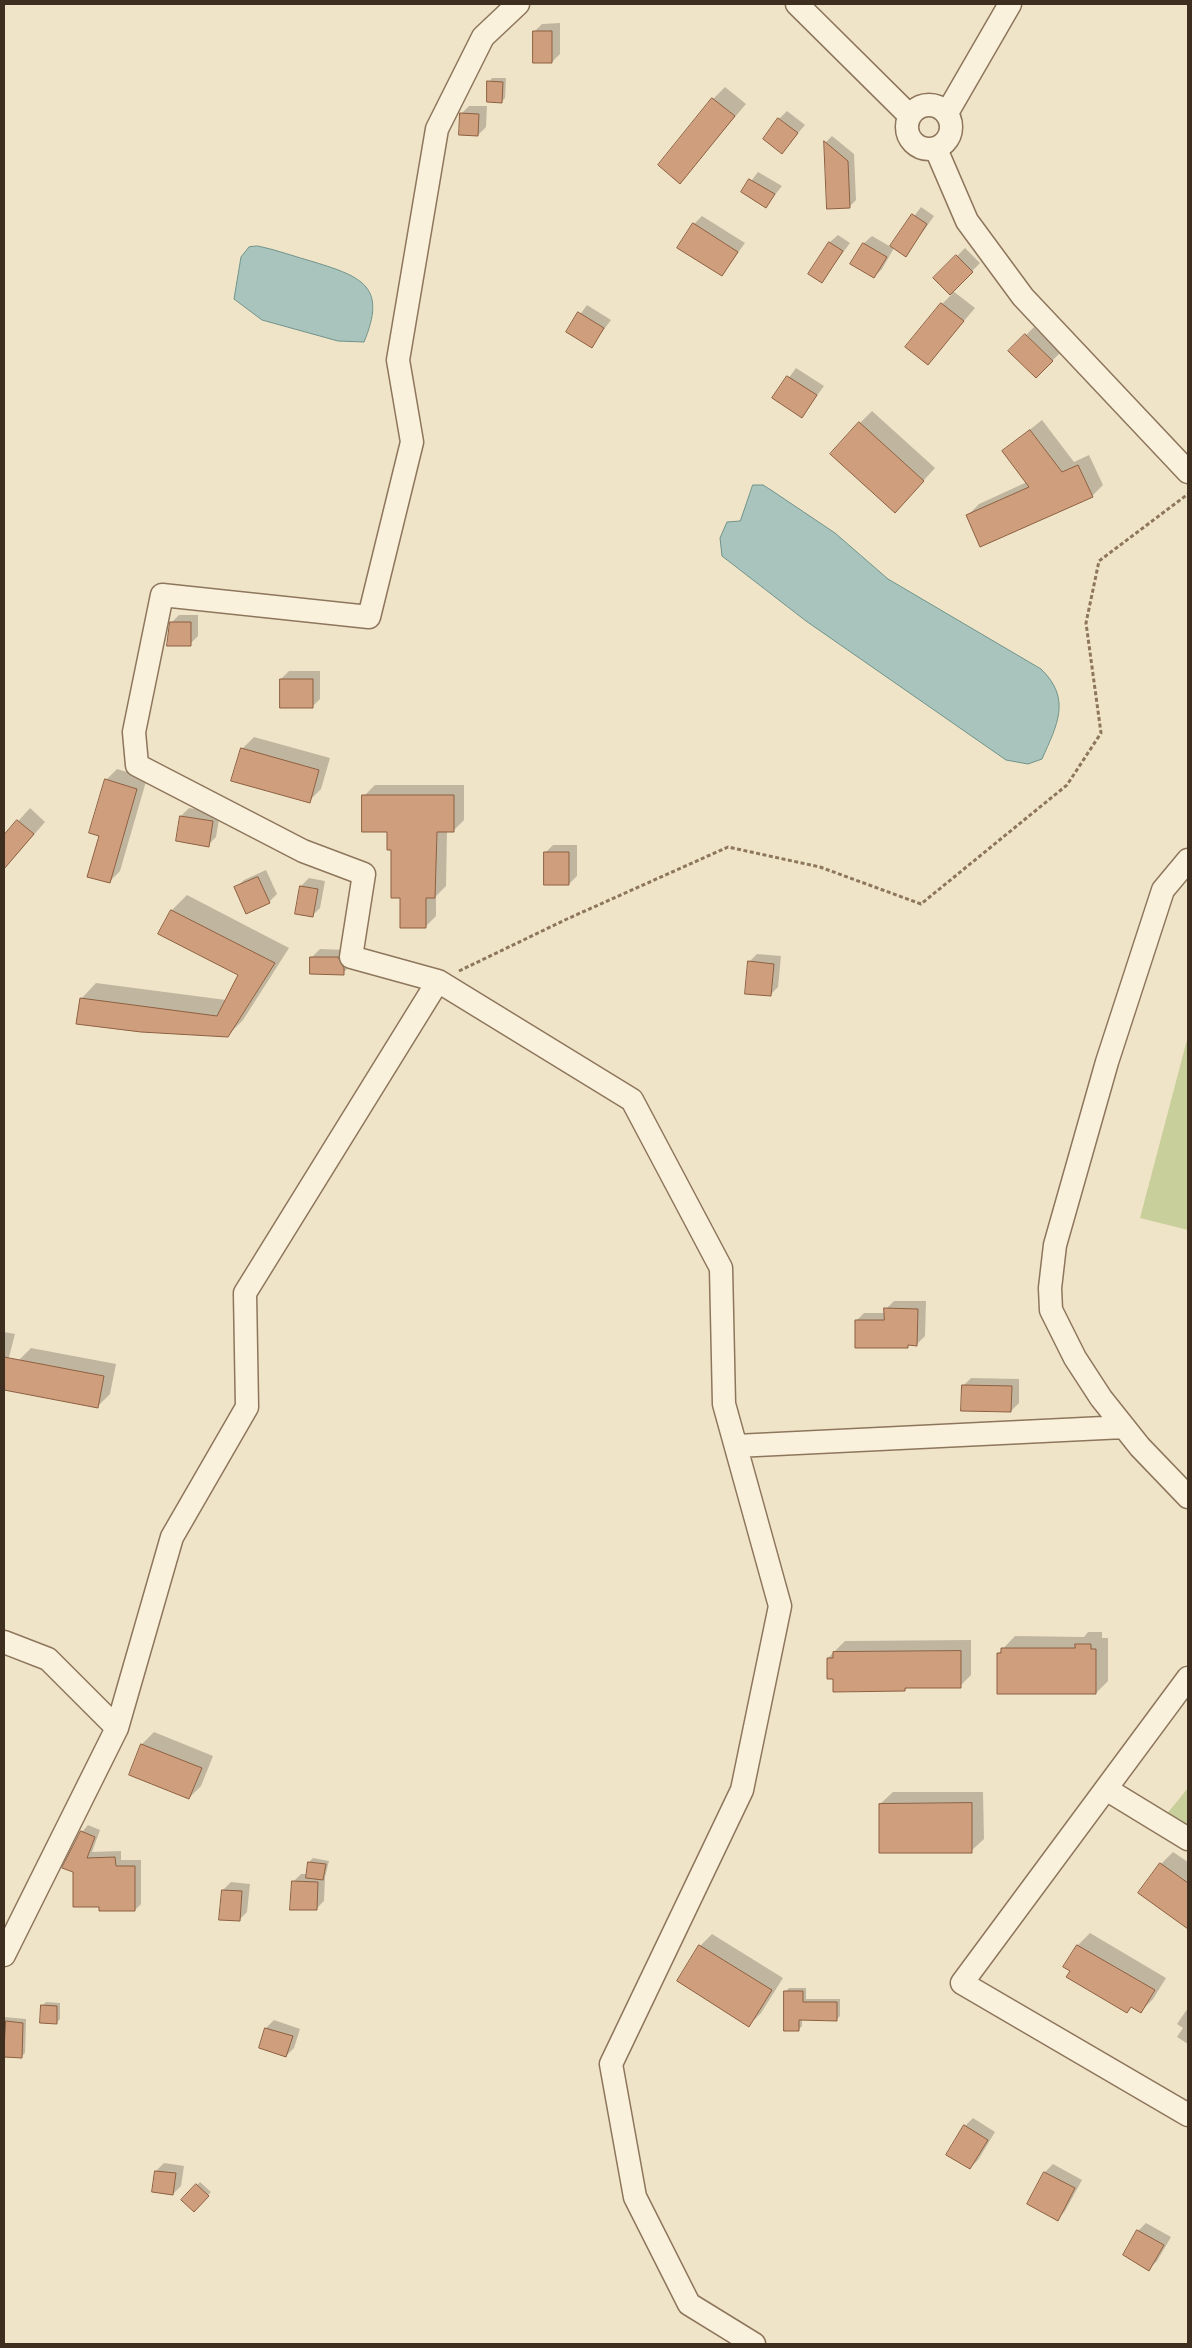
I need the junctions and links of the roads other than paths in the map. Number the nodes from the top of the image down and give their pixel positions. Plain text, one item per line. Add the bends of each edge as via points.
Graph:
1 (518, 4) edge
2 (797, 4) edge
3 (1010, 4) edge
4 (947, 113) junction
5 (910, 116) junction
6 (936, 148) junction
7 (1188, 472) edge
8 (1188, 860) edge
9 (438, 981) junction
10 (1124, 1427) junction
11 (736, 1446) junction
12 (1188, 1497) edge
13 (4, 1642) edge
14 (1188, 1678) edge
15 (117, 1728) junction
16 (1106, 1789) junction
17 (1188, 1839) edge
18 (4, 1955) edge
19 (1188, 2115) edge
20 (754, 2344) edge

1 - 9 street via 483,37 437,129 398,360 412,442 369,617 162,595 134,732 137,765 303,851 364,874 351,957
2 - 5 street
3 - 4 street
4 - 5 street via 940,107 923,105
4 - 6 street via 951,121 949,138
5 - 6 street via 908,133 912,141 918,147
6 - 7 street via 967,221 1023,297
8 - 10 street via 1163,890 1106,1062 1055,1246 1050,1288 1051,1310 1075,1358
9 - 11 street via 632,1100 721,1268 724,1404
9 - 15 street via 244,1292 247,1407 172,1537
10 - 11 street
10 - 12 street
11 - 20 street via 780,1606 742,1790 611,2064 635,2197 689,2304
13 - 15 street via 48,1659
14 - 16 street
15 - 18 street
16 - 17 street
16 - 19 street via 962,1983

